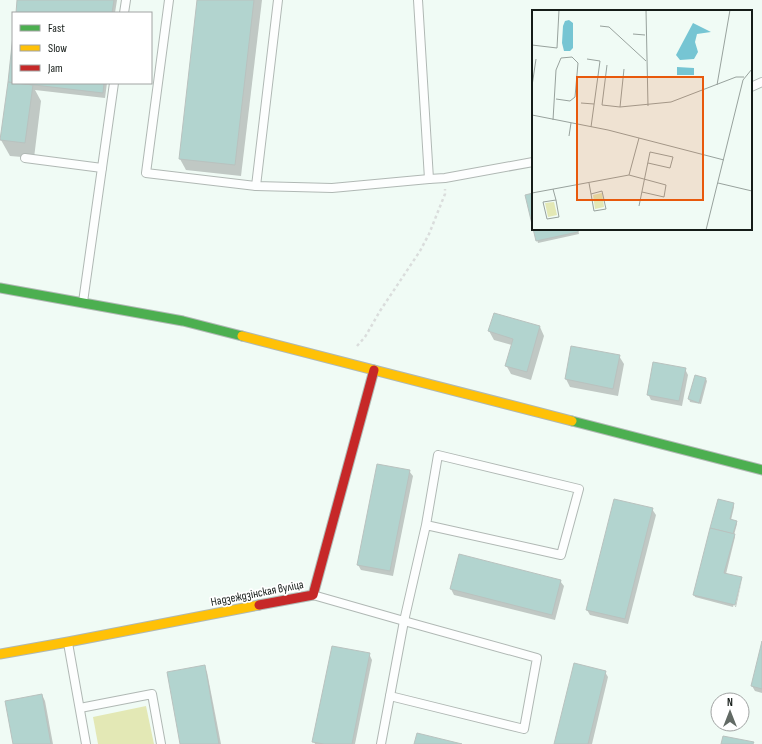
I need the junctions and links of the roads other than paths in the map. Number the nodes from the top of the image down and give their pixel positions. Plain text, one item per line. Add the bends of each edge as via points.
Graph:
1 (126, 0) edge
2 (169, 0) edge
3 (278, 0) edge
4 (418, 0) edge
5 (124, 12) edge
6 (762, 82) edge
7 (114, 84) edge
8 (752, 87) edge
9 (24, 158) dead end
10 (532, 162) edge
11 (102, 168) junction
12 (429, 179) junction
13 (256, 186) junction
14 (0, 288) edge
15 (83, 303) junction
16 (374, 370) junction
17 (762, 470) edge
18 (426, 525) junction
19 (313, 595) junction
20 (404, 621) junction
21 (68, 642) junction
22 (0, 654) edge
23 (390, 696) junction
24 (80, 708) junction
25 (86, 744) edge
26 (161, 744) edge
27 (381, 744) edge

1 - 5 lane
2 - 13 lane via 146,173
3 - 13 lane
4 - 12 lane
6 - 8 lane
7 - 11 lane
9 - 11 lane
10 - 12 lane
11 - 15 lane
12 - 13 lane via 332,188
14 - 15 street
15 - 16 street via 183,321
16 - 17 street
16 - 19 street, Надзеждзінская вуліца
18 - 18 lane via 562,555 579,489 438,455
18 - 20 lane
19 - 20 lane
19 - 21 street, Надзеждзінская вуліца
20 - 23 lane
20 - 23 lane via 538,658 524,729
21 - 22 street, Надзеждзінская вуліца
21 - 24 lane
23 - 27 lane
24 - 25 lane
24 - 26 lane via 152,694

